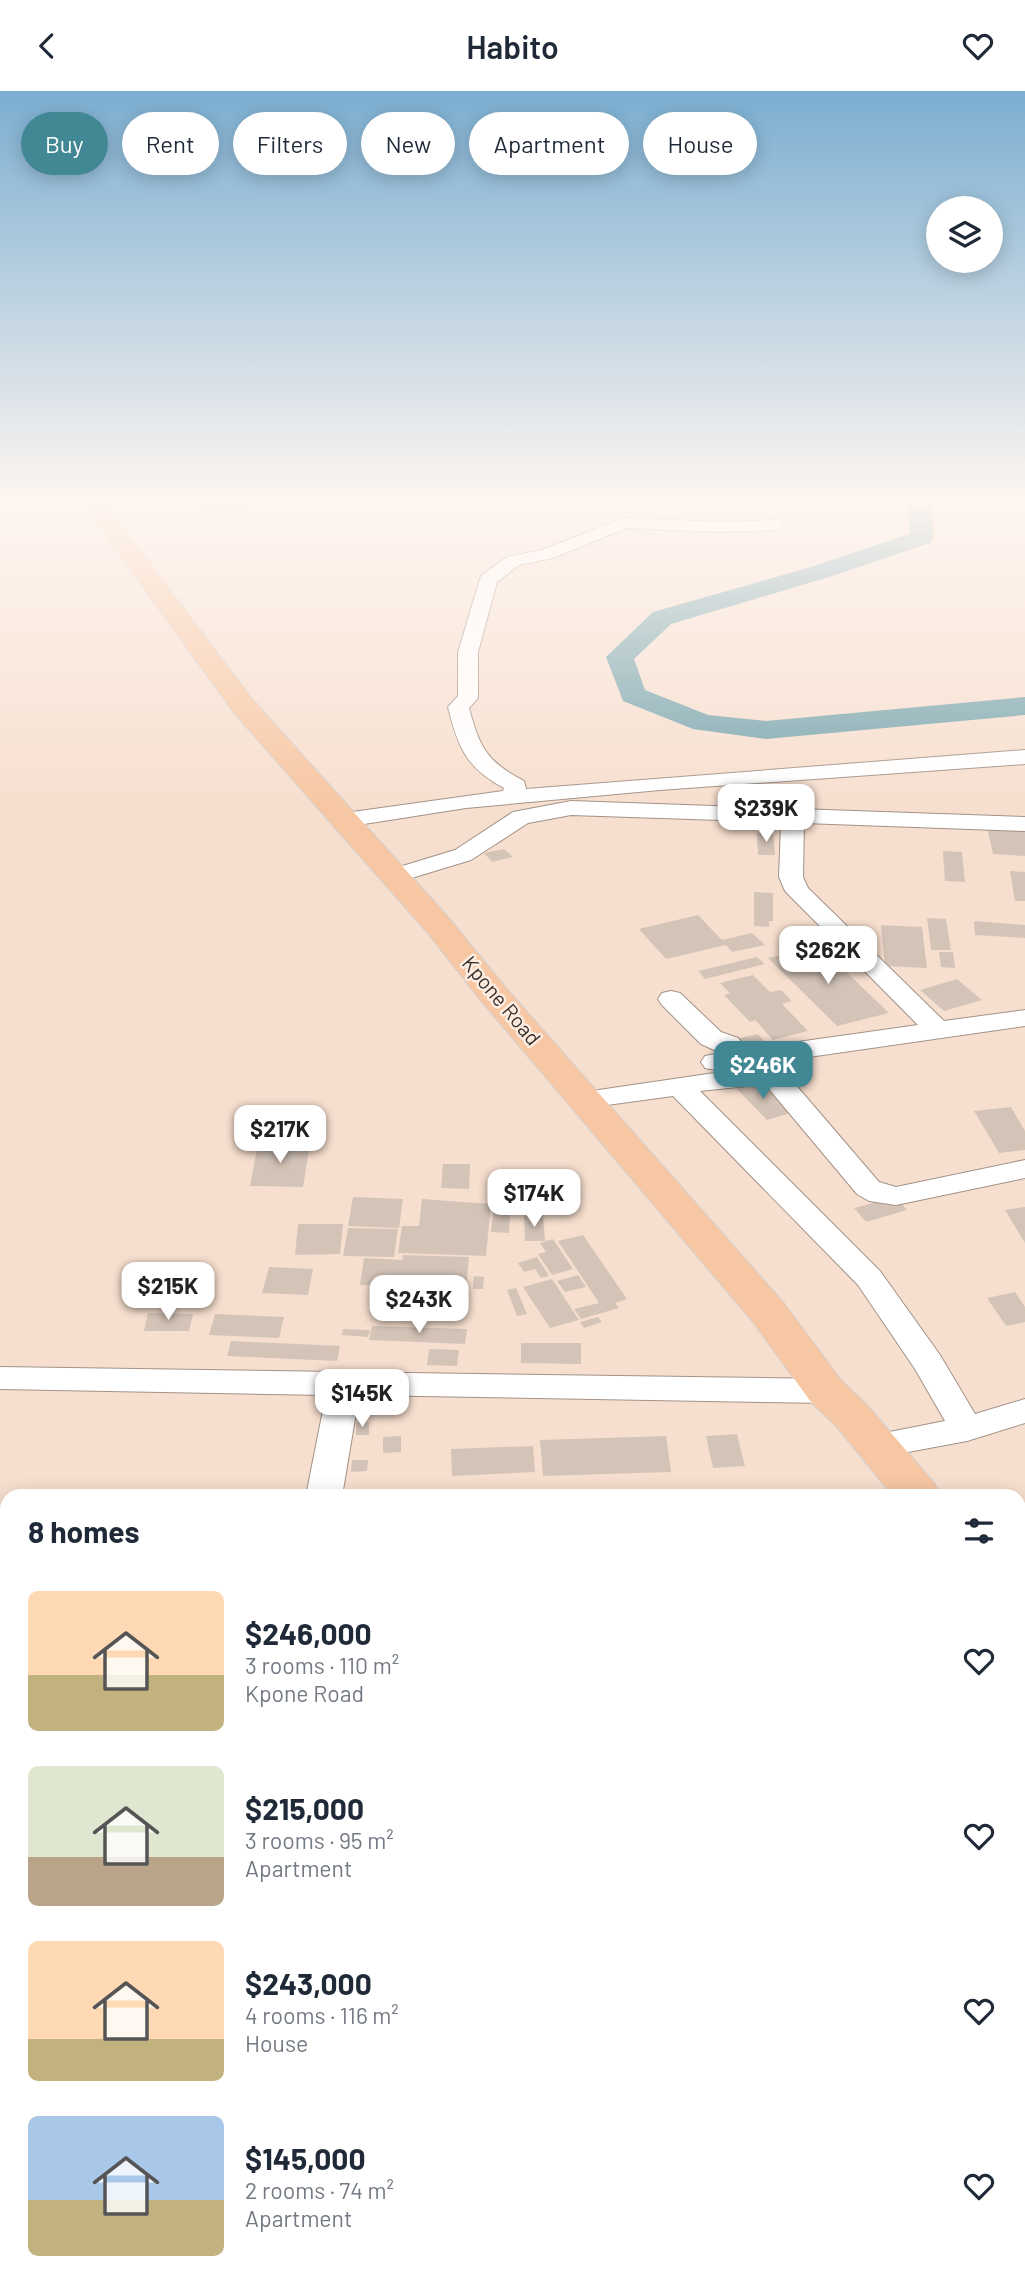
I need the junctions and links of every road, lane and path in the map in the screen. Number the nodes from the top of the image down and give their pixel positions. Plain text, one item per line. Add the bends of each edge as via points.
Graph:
1 (167, 603) edge
2 (482, 603) edge
3 (1025, 757) edge
4 (511, 797) junction
5 (793, 815) junction
6 (345, 820) junction
7 (1025, 824) edge
8 (395, 876) junction
9 (671, 999) dead end
10 (1025, 1018) edge
11 (938, 1030) junction
12 (740, 1059) junction
13 (679, 1086) junction
14 (577, 1091) junction
15 (1025, 1169) edge
16 (0, 1378) edge
17 (345, 1383) junction
18 (826, 1391) junction
19 (1025, 1411) edge
20 (967, 1429) junction
21 (876, 1446) junction
22 (325, 1489) edge
23 (913, 1489) edge

1 - 6 main road, Kpone Road via 244,707
2 - 4 street via 468,652 468,698 458,707 468,746 488,772 516,786
3 - 4 street
4 - 6 street
5 - 7 street
5 - 8 street via 550,810 521,817 464,855
5 - 11 street via 791,877 797,891
6 - 8 main road, Kpone Road
8 - 14 main road, Kpone Road
9 - 12 street
10 - 11 street
11 - 12 street
12 - 14 street
13 - 14 street
13 - 15 street via 746,1077 779,1083 867,1188 880,1194 896,1196
13 - 20 street via 869,1278
14 - 18 main road, Kpone Road via 768,1312
16 - 17 street
17 - 18 street
17 - 22 street
18 - 21 main road, Kpone Road
19 - 20 street
20 - 21 street
21 - 23 main road, Kpone Road

